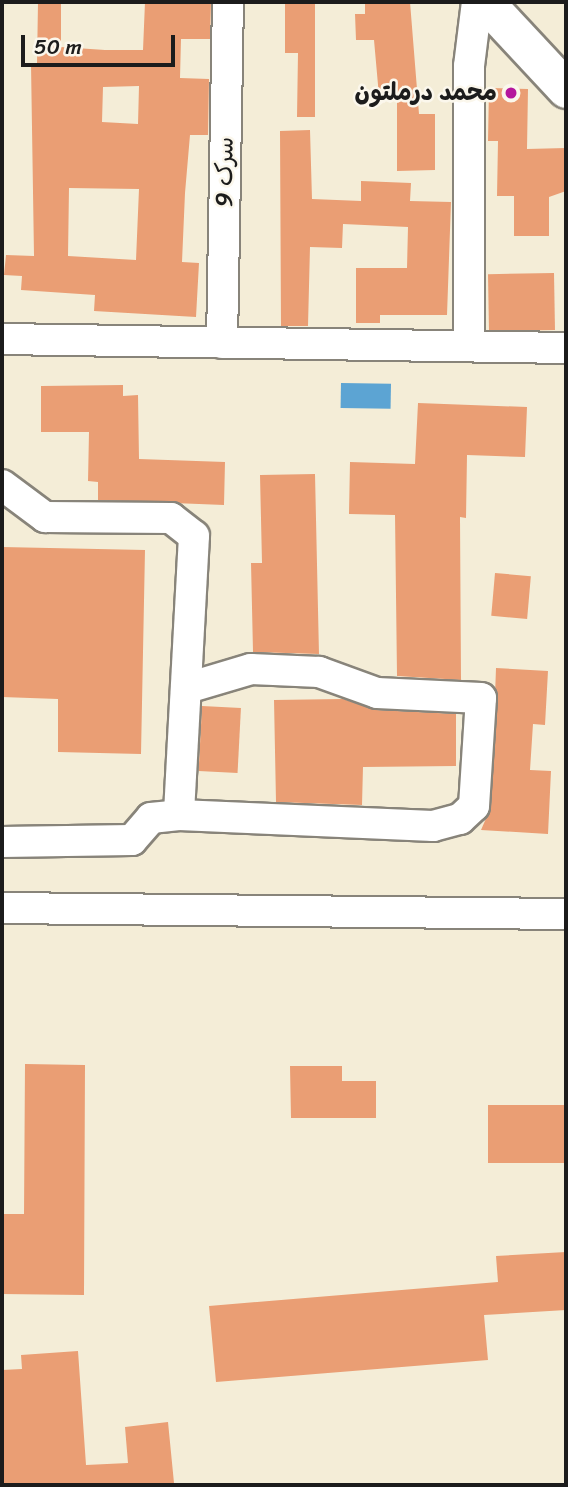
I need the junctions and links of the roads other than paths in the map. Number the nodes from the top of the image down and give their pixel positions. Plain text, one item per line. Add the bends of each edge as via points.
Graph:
1 (228, 2) edge
2 (477, 2) edge
3 (485, 2) edge
4 (520, 2) edge
5 (566, 52) edge
6 (566, 89) edge
7 (2, 339) edge
8 (222, 343) junction
9 (469, 346) junction
10 (566, 348) edge
11 (2, 485) edge
12 (187, 688) junction
13 (179, 815) junction
14 (2, 842) edge
15 (2, 908) edge
16 (566, 914) edge

1 - 8 street, سرک 9
2 - 9 street via 470,66
3 - 6 main road
4 - 5 main road
7 - 8 street
8 - 9 street
9 - 10 street
11 - 12 street via 45,517 171,519 194,536
12 - 13 street
12 - 13 street via 251,669 319,671 377,693 481,698 478,787 474,806 460,819 433,826
13 - 14 street via 151,818 132,840
15 - 16 street

